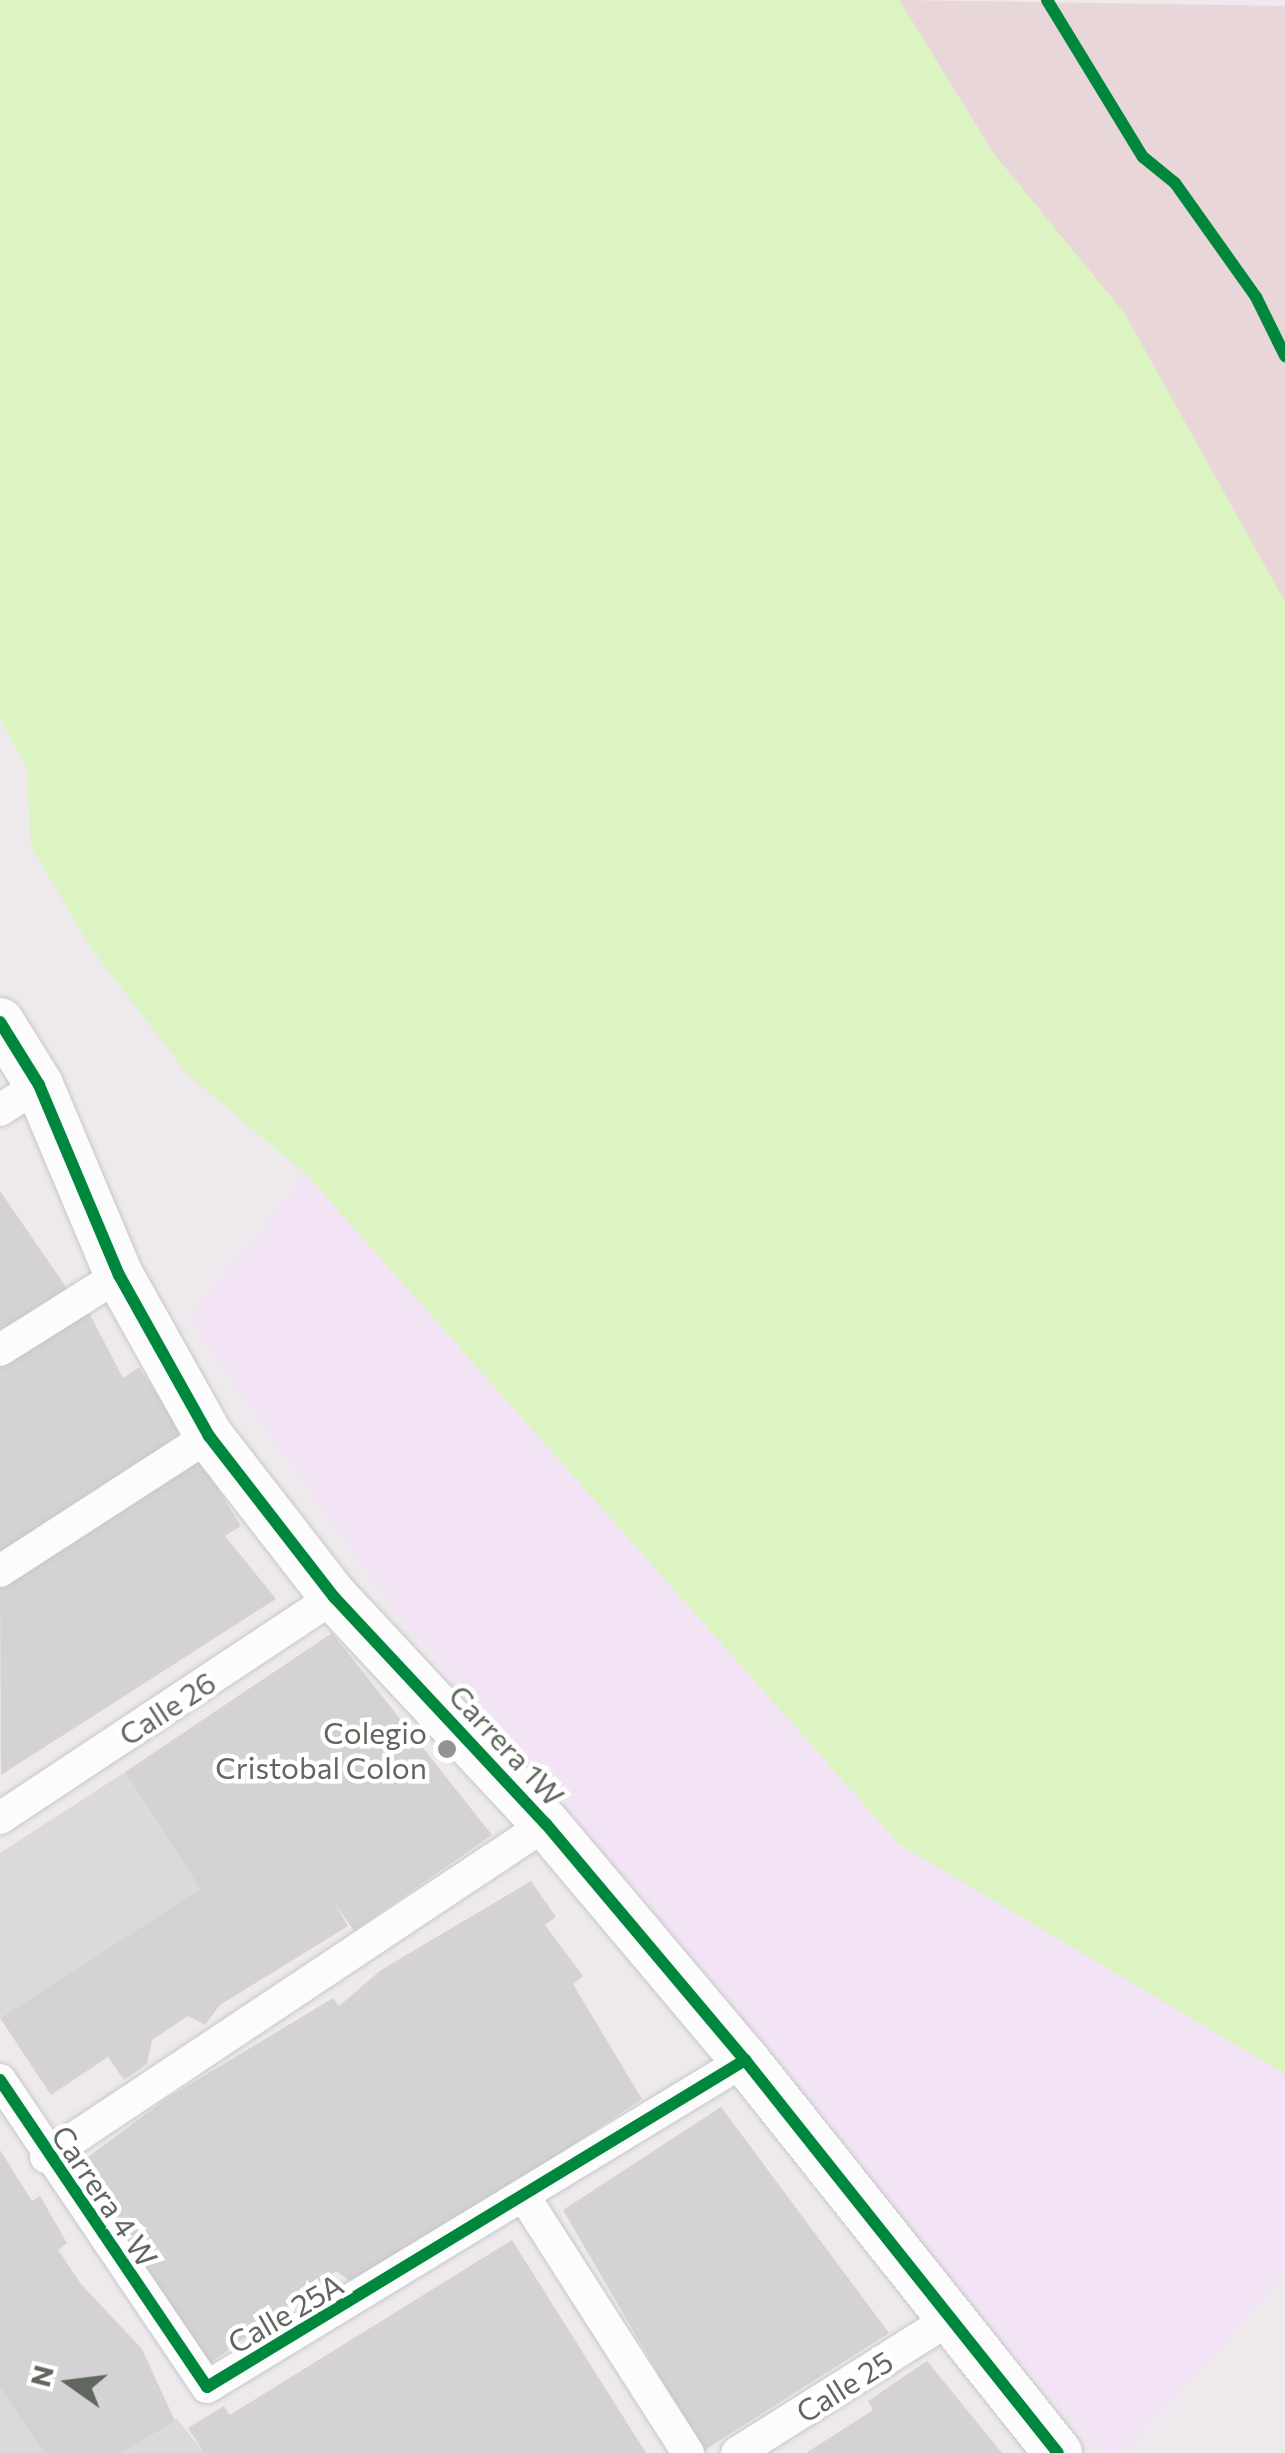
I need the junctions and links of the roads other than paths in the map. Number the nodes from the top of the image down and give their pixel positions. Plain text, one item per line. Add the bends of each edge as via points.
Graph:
1 (0, 1022) edge
2 (19, 1098) edge
3 (119, 1275) junction
4 (0, 1350) edge
5 (209, 1436) junction
6 (0, 1570) edge
7 (334, 1597) junction
8 (0, 1818) edge
9 (546, 1824) junction
10 (745, 2060) junction
11 (0, 2080) edge
12 (46, 2157) junction
13 (526, 2201) junction
14 (951, 2318) junction
15 (207, 2387) joint
16 (688, 2453) edge
17 (737, 2453) edge
18 (1058, 2453) edge

1 - 2 street, Carrera 1W
2 - 3 street, Carrera 1W
3 - 4 street
3 - 5 street, Carrera 1W
5 - 6 street
5 - 7 street, Carrera 1W
7 - 8 street, Calle 26
7 - 9 street, Carrera 1W
9 - 10 street, Carrera 1W
9 - 12 street
10 - 13 street, Calle 25A
10 - 14 street, Carrera 1W
11 - 12 street, Carrera 4 W
12 - 15 street, Carrera 4 W
13 - 15 street, Calle 25A
13 - 16 street
14 - 17 street, Calle 25
14 - 18 street, Carrera 1W

